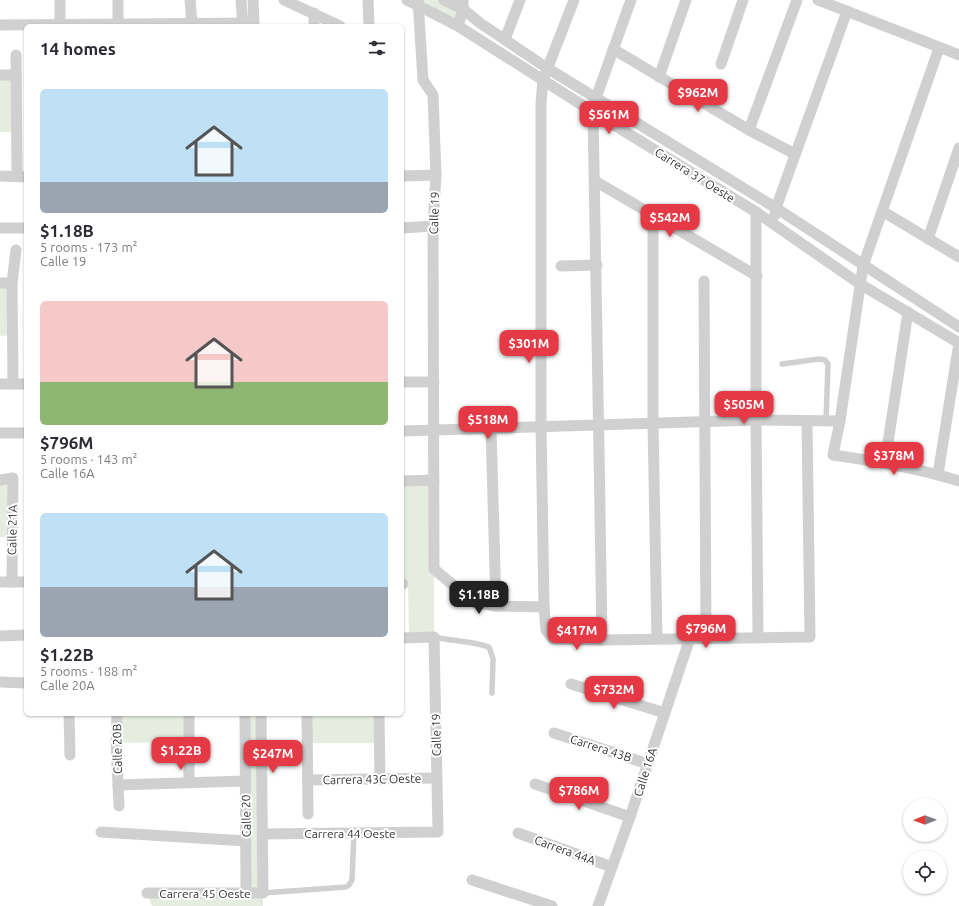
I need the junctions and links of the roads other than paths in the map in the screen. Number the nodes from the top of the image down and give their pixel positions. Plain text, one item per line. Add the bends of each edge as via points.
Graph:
1 (60, 0) edge
2 (118, 0) edge
3 (190, 0) edge
4 (241, 0) edge
5 (253, 0) edge
6 (284, 0) edge
7 (368, 0) edge
8 (407, 0) edge
9 (444, 0) edge
10 (520, 0) edge
11 (574, 0) edge
12 (631, 0) edge
13 (686, 0) edge
14 (743, 0) edge
15 (797, 0) edge
16 (818, 0) edge
17 (418, 3) edge
18 (463, 4) edge
19 (847, 11) junction
20 (314, 13) junction
21 (192, 23) junction
22 (0, 24) edge
23 (24, 24) edge
24 (60, 24) edge
25 (118, 24) edge
26 (155, 24) edge
27 (220, 24) edge
28 (248, 24) edge
29 (248, 24) edge
30 (314, 24) edge
31 (336, 24) edge
32 (369, 24) edge
33 (458, 26) junction
34 (505, 39) junction
35 (939, 48) junction
36 (614, 49) junction
37 (16, 55) dead end
38 (959, 55) edge
39 (721, 64) dead end
40 (547, 68) junction
41 (16, 75) junction
42 (0, 76) edge
43 (659, 77) junction
44 (543, 80) junction
45 (596, 98) junction
46 (593, 112) junction
47 (749, 130) junction
48 (959, 148) edge
49 (795, 154) junction
50 (436, 175) junction
51 (0, 176) edge
52 (22, 176) edge
53 (404, 176) edge
54 (595, 181) junction
55 (776, 208) junction
56 (882, 211) junction
57 (756, 212) junction
58 (774, 225) junction
59 (433, 226) junction
60 (653, 227) dead end
61 (0, 228) edge
62 (24, 228) edge
63 (404, 228) edge
64 (928, 239) junction
65 (16, 250) dead end
66 (959, 257) edge
67 (597, 265) junction
68 (561, 266) dead end
69 (863, 266) junction
70 (757, 276) junction
71 (704, 281) dead end
72 (0, 283) edge
73 (12, 283) junction
74 (860, 284) junction
75 (908, 312) junction
76 (959, 327) edge
77 (959, 343) edge
78 (782, 364) dead end
79 (404, 382) edge
80 (434, 382) junction
81 (0, 384) edge
82 (13, 384) junction
83 (24, 384) edge
84 (955, 389) edge
85 (756, 420) junction
86 (826, 421) junction
87 (840, 421) junction
88 (807, 422) junction
89 (653, 423) junction
90 (704, 423) junction
91 (598, 424) junction
92 (541, 426) junction
93 (491, 428) junction
94 (434, 430) junction
95 (404, 431) edge
96 (0, 433) edge
97 (24, 433) edge
98 (885, 462) junction
99 (938, 474) junction
100 (0, 480) edge
101 (434, 480) junction
102 (404, 481) edge
103 (959, 481) edge
104 (0, 582) edge
105 (12, 582) junction
106 (24, 582) edge
107 (496, 606) junction
108 (544, 607) junction
109 (24, 635) edge
110 (0, 636) edge
111 (434, 637) junction
112 (758, 637) junction
113 (406, 638) edge
114 (690, 638) junction
115 (706, 638) junction
116 (657, 639) junction
117 (602, 640) junction
118 (0, 682) edge
119 (24, 683) edge
120 (571, 684) dead end
121 (492, 693) dead end
122 (665, 714) junction
123 (69, 716) edge
124 (117, 716) edge
125 (189, 716) edge
126 (245, 716) edge
127 (261, 716) edge
128 (307, 716) edge
129 (379, 716) edge
130 (554, 733) dead end
131 (70, 755) dead end
132 (648, 764) junction
133 (436, 778) junction
134 (380, 779) junction
135 (308, 780) junction
136 (245, 781) junction
137 (189, 782) junction
138 (535, 784) dead end
139 (118, 785) junction
140 (119, 806) dead end
141 (308, 814) dead end
142 (630, 817) junction
143 (101, 832) dead end
144 (438, 832) joint
145 (354, 833) junction
146 (263, 834) junction
147 (518, 834) dead end
148 (246, 841) junction
149 (612, 867) junction
150 (472, 880) dead end
151 (148, 893) dead end
152 (263, 893) junction
153 (246, 894) junction
154 (552, 906) edge
155 (598, 906) edge

1 - 24 street
2 - 25 street
3 - 21 street
4 - 28 street
5 - 29 street
6 - 20 street
7 - 32 street
8 - 17 street, Carrera 37 Oeste
9 - 18 street, Carrera 37 Oeste
10 - 34 street
11 - 40 street
12 - 36 street
13 - 43 street
14 - 39 street
15 - 47 street
16 - 19 street
17 - 33 street, Carrera 37 Oeste
17 - 50 street, Calle 19 via 423,80 433,95
18 - 33 street
18 - 34 street, Carrera 37 Oeste via 480,23
19 - 35 street
19 - 49 street
20 - 30 street
20 - 31 street
21 - 26 street
21 - 27 street
22 - 23 street
33 - 44 street, Carrera 37 Oeste
34 - 40 street, Carrera 37 Oeste
35 - 38 street
35 - 56 street
36 - 43 street
36 - 45 street
37 - 41 street
40 - 44 street
40 - 45 street, Carrera 37 Oeste
41 - 42 street
41 - 52 street
43 - 47 street
44 - 46 street, Carrera 37 Oeste
44 - 92 street via 540,181
45 - 55 street, Carrera 37 Oeste
46 - 54 street
46 - 57 street, Carrera 37 Oeste
47 - 49 street
48 - 64 street
49 - 55 street
50 - 53 street
50 - 59 street, Calle 19
51 - 52 street
54 - 67 street
54 - 70 street
55 - 58 street
55 - 69 street, Carrera 37 Oeste
56 - 64 street
56 - 69 street
57 - 58 street, Carrera 37 Oeste
57 - 70 street
58 - 74 street, Carrera 37 Oeste
59 - 63 street
59 - 80 street, Calle 19
60 - 89 street
61 - 62 street
64 - 66 street
65 - 73 street
67 - 68 street
67 - 91 street
69 - 74 street
69 - 76 street, Carrera 37 Oeste
70 - 85 street
71 - 90 street
72 - 73 street
73 - 82 street
74 - 75 street, Carrera 37 Oeste
74 - 87 street
75 - 77 street, Carrera 37 Oeste
75 - 98 street
77 - 84 street
78 - 86 lane via 825,360 828,364
79 - 80 street
80 - 94 street, Calle 19
81 - 82 street
82 - 83 street
84 - 99 street
85 - 88 street
85 - 90 street
85 - 112 street
86 - 87 street
86 - 88 street
87 - 98 street via 833,455
88 - 112 street via 810,637
89 - 90 street
89 - 91 street
89 - 116 street
90 - 115 street
91 - 92 street
91 - 117 street
92 - 93 street
92 - 108 street
93 - 94 street
93 - 107 street
94 - 95 street
94 - 101 street, Calle 19
96 - 97 street
98 - 99 street
99 - 103 street
100 - 105 street, Calle 21A via 13,478
101 - 102 street
101 - 107 street, Calle 19 via 434,569 473,602
104 - 105 street
105 - 106 street
107 - 108 street, Calle 19
108 - 117 street via 546,630 553,639
109 - 110 street
111 - 113 street
111 - 121 lane via 489,647 493,659
111 - 133 street, Calle 19
112 - 115 street
114 - 115 street
114 - 116 street
114 - 122 street, Calle 16A
116 - 117 street
118 - 119 street
120 - 122 street
122 - 132 street, Calle 16A
123 - 131 street
124 - 139 street, Calle 20B
125 - 137 street
126 - 136 street, Calle 20
127 - 146 street, Calle 20
128 - 135 street
129 - 134 street
130 - 132 street, Carrera 43B
132 - 142 street, Calle 16A
133 - 134 street, Carrera 43C Oeste
133 - 144 street, Calle 19
134 - 135 street, Carrera 43C Oeste
135 - 141 street
136 - 137 street
136 - 148 street, Calle 20
137 - 139 street
138 - 142 street
139 - 140 street, Calle 20B
142 - 149 street, Calle 16A
143 - 148 street
144 - 145 street, Carrera 44 Oeste
145 - 146 street, Carrera 44 Oeste
145 - 152 lane via 352,880 346,887
146 - 152 street, Calle 20
147 - 149 street, Carrera 44A
148 - 153 street, Calle 20
149 - 155 street, Calle 16A
150 - 154 street
151 - 153 street, Carrera 45 Oeste
152 - 153 street, Carrera 45 Oeste

